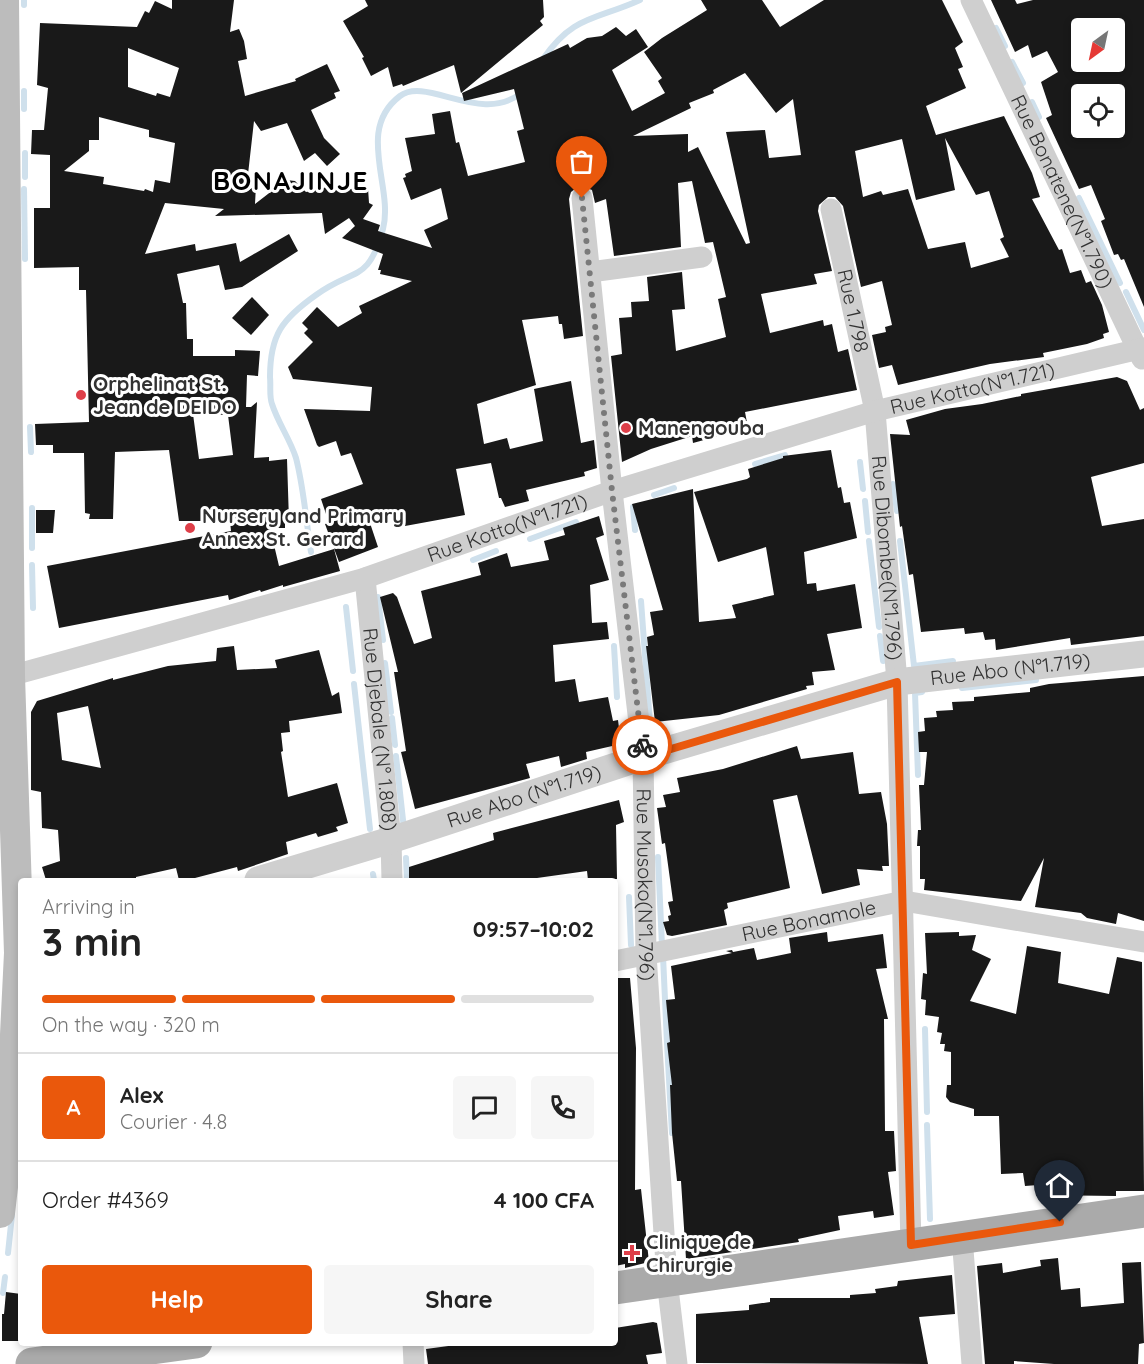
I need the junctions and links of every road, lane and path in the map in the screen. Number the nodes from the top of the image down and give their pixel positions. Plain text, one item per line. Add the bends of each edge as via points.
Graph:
1 (4, 0) edge
2 (971, 0) edge
3 (582, 198) dead end
4 (831, 209) dead end
5 (702, 257) dead end
6 (590, 272) junction
7 (1142, 353) edge
8 (875, 411) junction
9 (612, 491) junction
10 (365, 579) junction
11 (1144, 654) edge
12 (897, 682) junction
13 (7, 686) edge
14 (644, 757) junction
15 (391, 840) junction
16 (265, 878) edge
17 (392, 878) edge
18 (904, 901) junction
19 (1144, 942) edge
20 (13, 954) edge
21 (646, 954) junction
22 (618, 960) edge
23 (1144, 1210) edge
24 (0, 1213) edge
25 (962, 1237) junction
26 (911, 1245) junction
27 (667, 1280) junction
28 (618, 1288) edge
29 (166, 1346) edge
30 (413, 1346) edge
31 (32, 1364) edge
32 (414, 1364) edge
33 (677, 1364) edge
34 (972, 1364) edge

1 - 13 main road
2 - 7 street, Rue Bonatene(N°1.790)
3 - 6 street, Rue Musoko(N°1.796)
4 - 8 street, Rue 1.798
5 - 6 street
6 - 9 street, Rue Musoko(N°1.796)
7 - 8 street, Rue Kotto(N°1.721)
8 - 9 street, Rue Kotto(N°1.721)
8 - 12 street, Rue Dibombe(N°1.796)
9 - 10 street, Rue Kotto(N°1.721)
9 - 14 street, Rue Musoko(N°1.796)
10 - 13 street, Rue Kotto(N°1.721)
10 - 15 street, Rue Djebale (N° 1.808)
11 - 12 street, Rue Abo (N°1.719)
12 - 14 street, Rue Abo (N°1.719)
12 - 18 street, Rue Dibombe(N°1.796)
13 - 20 main road
14 - 15 street, Rue Abo (N°1.719)
14 - 21 street, Rue Musoko(N°1.796)
15 - 16 street, Rue Abo (N°1.719)
15 - 17 street, Rue Djebale (N° 1.808)
18 - 19 street, Rue Bonamole
18 - 21 street, Rue Bonamole
18 - 26 street, Rue Dibombe(N°1.796)
20 - 24 main road via 11,1116
21 - 22 street, Rue Bonamole
21 - 27 street, Rue Musoko(N°1.796)
23 - 25 main road
25 - 26 main road
25 - 34 street
26 - 27 main road
27 - 28 main road
27 - 33 street, Rue Musoko(N°1.796)
29 - 31 main road
30 - 32 street

